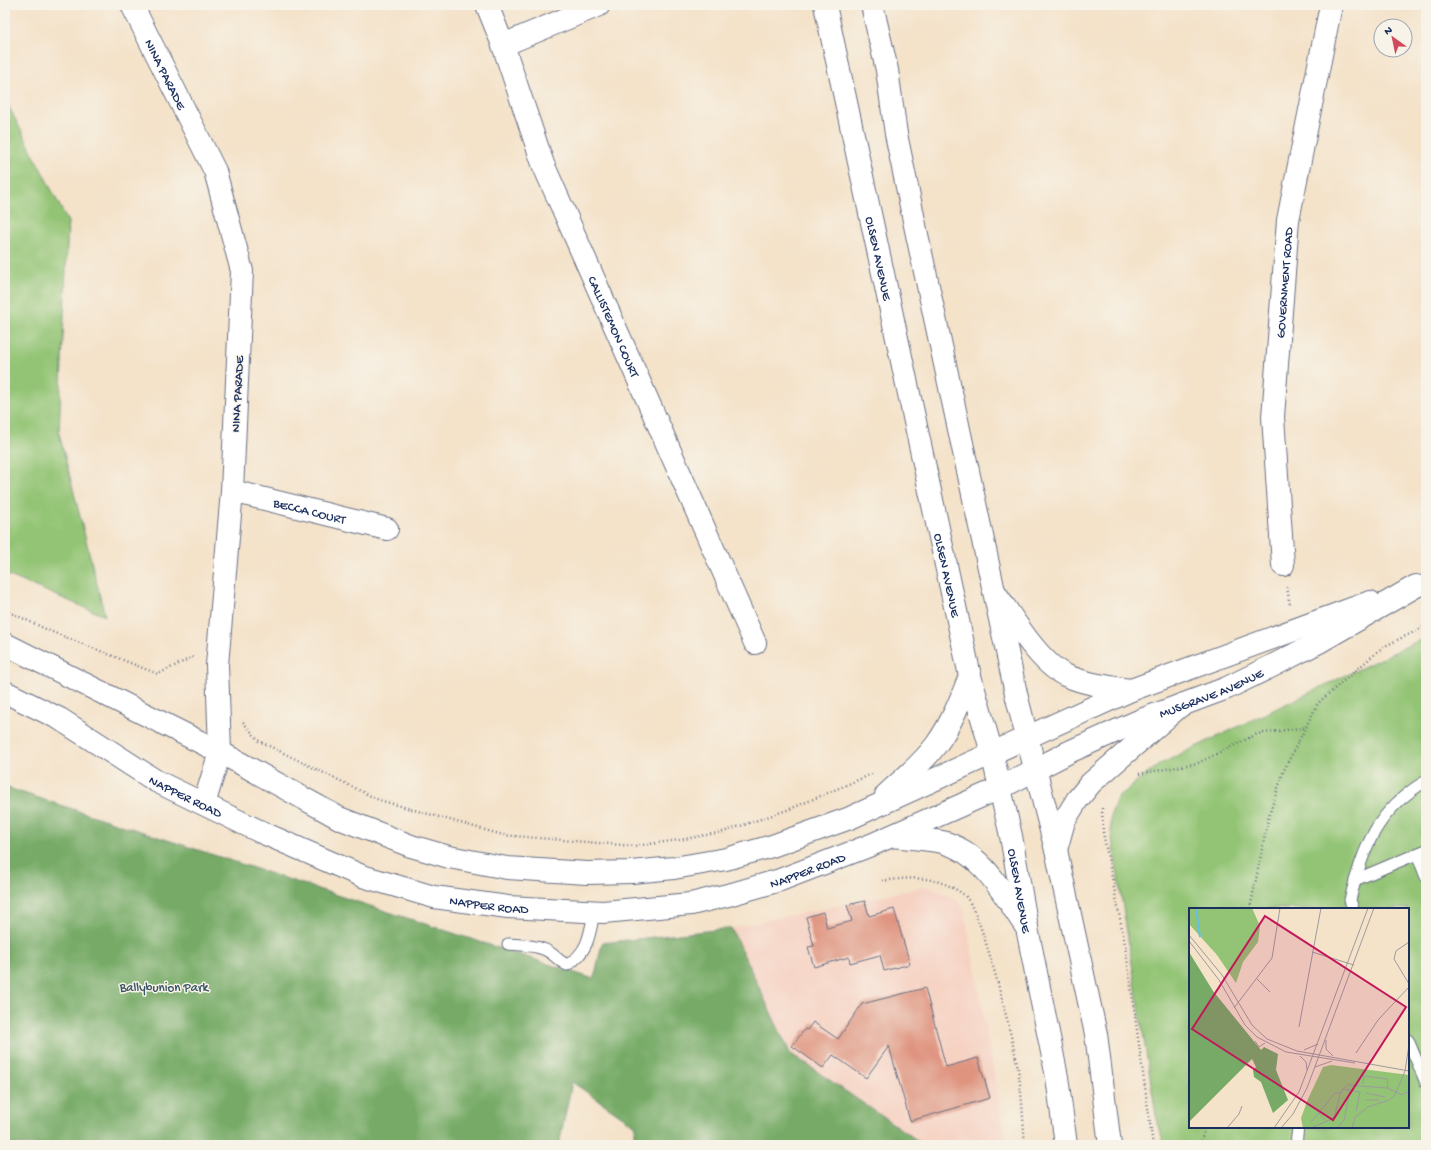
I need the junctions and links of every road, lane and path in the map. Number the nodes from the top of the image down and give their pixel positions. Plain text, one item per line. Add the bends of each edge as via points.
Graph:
1 (132, 5) edge
2 (487, 5) edge
3 (599, 5) edge
4 (824, 5) edge
5 (872, 5) edge
6 (1331, 5) edge
7 (503, 45) junction
8 (232, 491) junction
9 (387, 529) dead end
10 (1283, 565) dead end
11 (1421, 584) edge
12 (994, 591) junction
13 (5, 610) edge
14 (1426, 626) edge
15 (755, 643) dead end
16 (5, 644) edge
17 (217, 665) junction
18 (970, 676) junction
19 (1131, 690) junction
20 (5, 692) edge
21 (1181, 705) junction
22 (242, 721) dead end
23 (1307, 727) junction
24 (1028, 737) junction
25 (220, 752) junction
26 (992, 753) junction
27 (1036, 770) junction
28 (876, 772) dead end
29 (1136, 775) dead end
30 (1426, 780) edge
31 (1000, 788) junction
32 (204, 804) junction
33 (1102, 806) dead end
34 (873, 809) junction
35 (893, 836) junction
36 (1056, 850) junction
37 (1421, 852) edge
38 (1426, 877) edge
39 (1355, 880) junction
40 (882, 881) dead end
41 (1250, 908) edge
42 (1353, 908) edge
43 (594, 912) junction
44 (1027, 928) junction
45 (508, 944) dead end
46 (1409, 1042) edge
47 (1426, 1084) edge
48 (1205, 1128) edge
49 (1298, 1128) edge
50 (1025, 1145) edge
51 (1066, 1145) edge
52 (1110, 1145) edge
53 (1153, 1145) edge
54 (1200, 1145) edge
55 (1296, 1145) edge

1 - 8 main road, NINA PARADE via 215,171 242,271
2 - 7 main road, CALLISTEMON COURT
3 - 7 main road
4 - 18 main road, OLSEN AVENUE
5 - 12 main road via 887,70 896,134
6 - 10 main road, GOVERNMENT ROAD via 1288,220 1273,417
7 - 15 main road, CALLISTEMON COURT via 543,164
8 - 9 main road, BECCA COURT
8 - 17 main road, NINA PARADE
11 - 19 main road, MUSGRAVE AVENUE
11 - 21 main road, MUSGRAVE AVENUE via 1274,665 1227,688
12 - 19 main road via 1035,647 1054,668 1065,675
12 - 24 main road
13 - 17 path via 50,631 158,674 194,656
14 - 23 path via 1383,647 1318,702
16 - 25 main road
17 - 25 main road, NINA PARADE
18 - 26 main road, OLSEN AVENUE
18 - 34 main road via 937,744
19 - 24 main road, MUSGRAVE AVENUE
20 - 32 main road, NAPPER ROAD via 60,719 156,780
21 - 27 main road, MUSGRAVE AVENUE via 1078,748
21 - 36 main road via 1091,783 1064,821
22 - 28 path via 259,741 379,800 503,835 634,846 723,832 790,809
23 - 29 path via 1257,734 1198,763
23 - 41 path via 1284,770 1269,815
24 - 26 main road, MUSGRAVE AVENUE
24 - 27 main road
25 - 32 main road, NINA PARADE
25 - 34 main road via 339,818 411,846 449,857 507,868 546,872 632,872 726,859 772,846
26 - 31 main road, OLSEN AVENUE
26 - 34 main road
27 - 31 main road, MUSGRAVE AVENUE
27 - 36 main road
30 - 39 lane via 1407,792 1379,823 1366,845
31 - 35 main road, NAPPER ROAD
31 - 44 main road, OLSEN AVENUE
32 - 43 main road, NAPPER ROAD via 362,876 434,896 508,907
33 - 53 path via 1103,832 1124,944
35 - 43 main road, NAPPER ROAD via 780,880 732,894 691,904
35 - 44 main road via 943,843 974,859 985,868
36 - 52 main road via 1096,1034
37 - 38 lane
37 - 39 lane
39 - 42 lane via 1350,900
40 - 50 path via 913,877 940,881 965,895 979,921 1003,1005 1018,1070
43 - 45 lane via 590,938 578,959 567,965 544,949
44 - 51 main road, OLSEN AVENUE via 1057,1077
46 - 47 lane
48 - 54 path
49 - 55 lane

